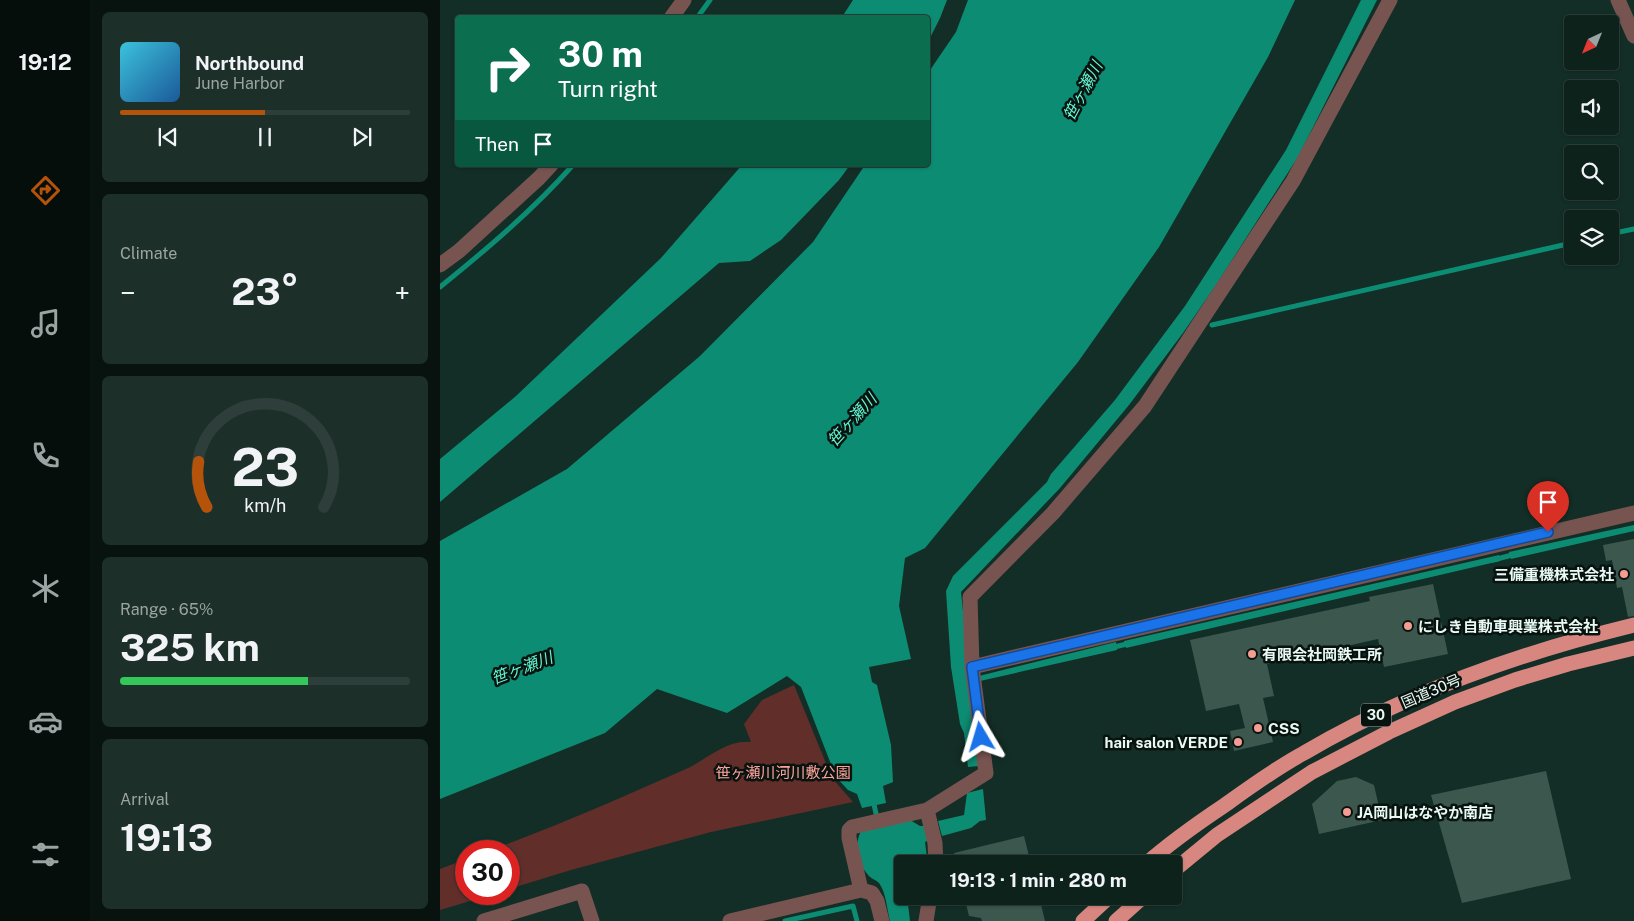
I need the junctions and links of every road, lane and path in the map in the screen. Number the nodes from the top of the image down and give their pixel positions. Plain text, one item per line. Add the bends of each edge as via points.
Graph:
1 (684, 0) edge
2 (1390, 0) edge
3 (1618, 0) edge
4 (673, 15) edge
5 (1634, 36) edge
6 (549, 167) edge
7 (440, 265) edge
8 (1634, 513) edge
9 (1634, 625) edge
10 (1634, 648) edge
11 (973, 675) junction
12 (928, 816) junction
13 (936, 855) edge
14 (1158, 855) edge
15 (1182, 864) edge
16 (861, 890) junction
17 (929, 905) edge
18 (1100, 905) edge
19 (1134, 905) edge
20 (493, 920) edge
21 (592, 921) edge
22 (730, 921) edge
23 (882, 921) edge
24 (926, 921) edge
25 (1083, 921) edge
26 (1116, 921) edge

1 - 4 street
2 - 11 street via 1293,181 1145,406 1053,513 970,597
3 - 5 street
6 - 7 street
8 - 11 street
9 - 14 highway, 国道30号 / 30 via 1510,660 1383,712 1304,753 1256,783
10 - 15 highway, 国道30号 / 30 via 1515,680 1455,702 1389,732 1312,772 1218,835
11 - 12 street via 986,773
12 - 13 street
12 - 16 street via 893,816 849,830
16 - 22 street
16 - 23 street via 872,894 877,901
17 - 24 street
18 - 25 highway
19 - 26 highway
20 - 21 street via 582,891

